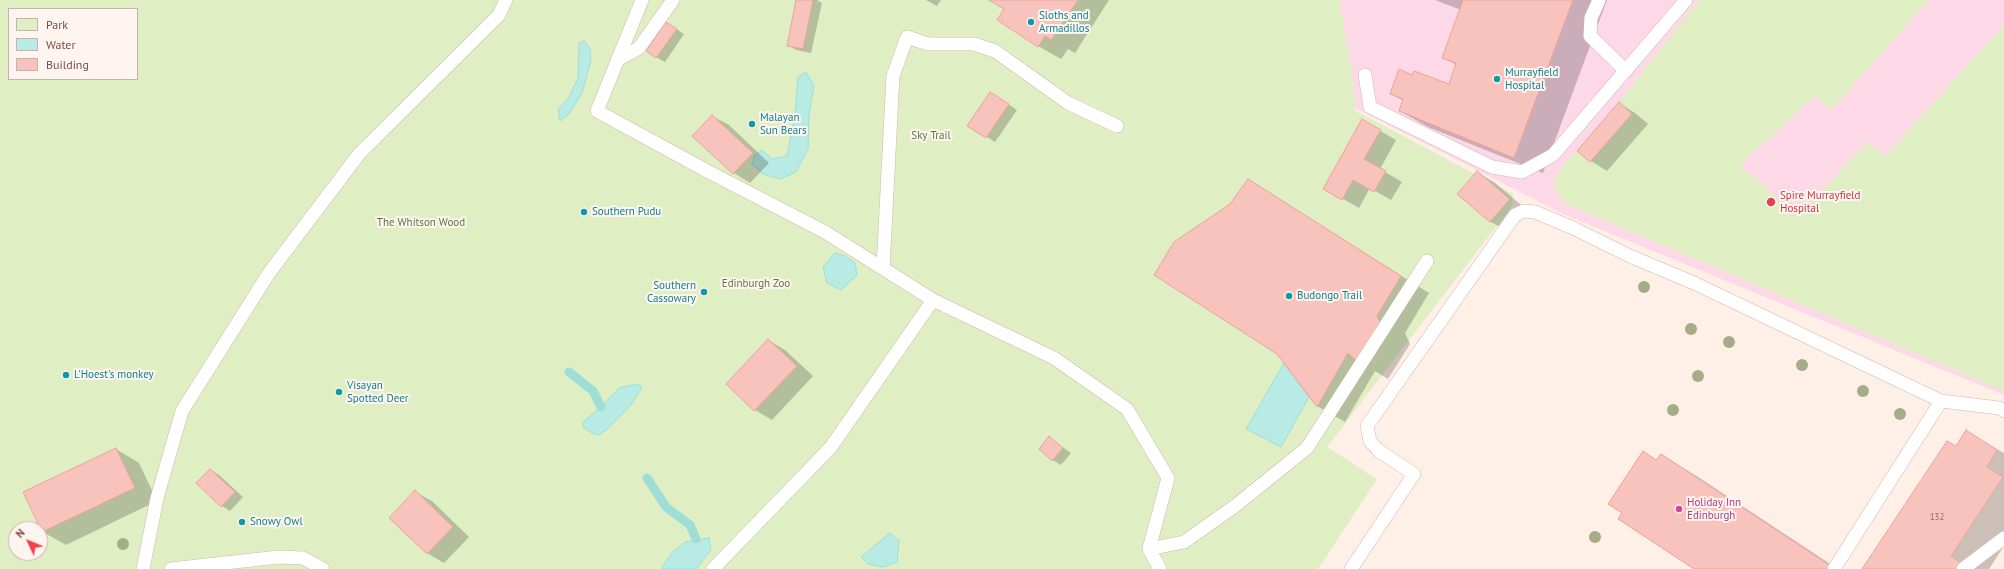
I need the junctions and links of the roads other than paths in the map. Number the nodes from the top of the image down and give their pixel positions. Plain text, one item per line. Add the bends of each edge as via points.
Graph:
1 (506, 0) edge
2 (642, 0) edge
3 (673, 0) edge
4 (1599, 0) edge
5 (1686, 0) edge
6 (617, 60) junction
7 (1626, 71) junction
8 (1365, 75) dead end
9 (1117, 126) dead end
10 (1427, 261) dead end
11 (883, 268) junction
12 (933, 300) junction
13 (1941, 401) junction
14 (2004, 411) edge
15 (2004, 538) edge
16 (1149, 549) junction
17 (142, 569) edge
18 (171, 569) edge
19 (323, 569) edge
20 (713, 569) edge
21 (1160, 569) edge
22 (1351, 569) edge
23 (1834, 569) edge
24 (1964, 569) edge

1 - 17 lane via 498,15 359,154 269,273 182,411 157,498
2 - 6 lane
3 - 6 lane via 638,48
4 - 7 lane via 1591,18 1590,36
5 - 7 lane
6 - 11 lane via 597,111 825,232
7 - 8 lane via 1552,156 1522,172 1492,167 1370,107
9 - 11 lane via 1068,103 994,51 974,44 928,44 907,37 894,76
10 - 16 lane via 1307,448 1235,506 1184,542
11 - 12 lane
12 - 16 lane via 1054,358 1127,409 1168,478
12 - 20 lane via 831,447
13 - 14 lane via 1999,408
13 - 22 lane via 1694,283 1573,228 1535,212 1524,211 1515,215 1367,426 1370,440 1379,451 1414,474
13 - 23 lane
15 - 24 lane
16 - 21 lane
18 - 19 lane via 279,557 303,558

